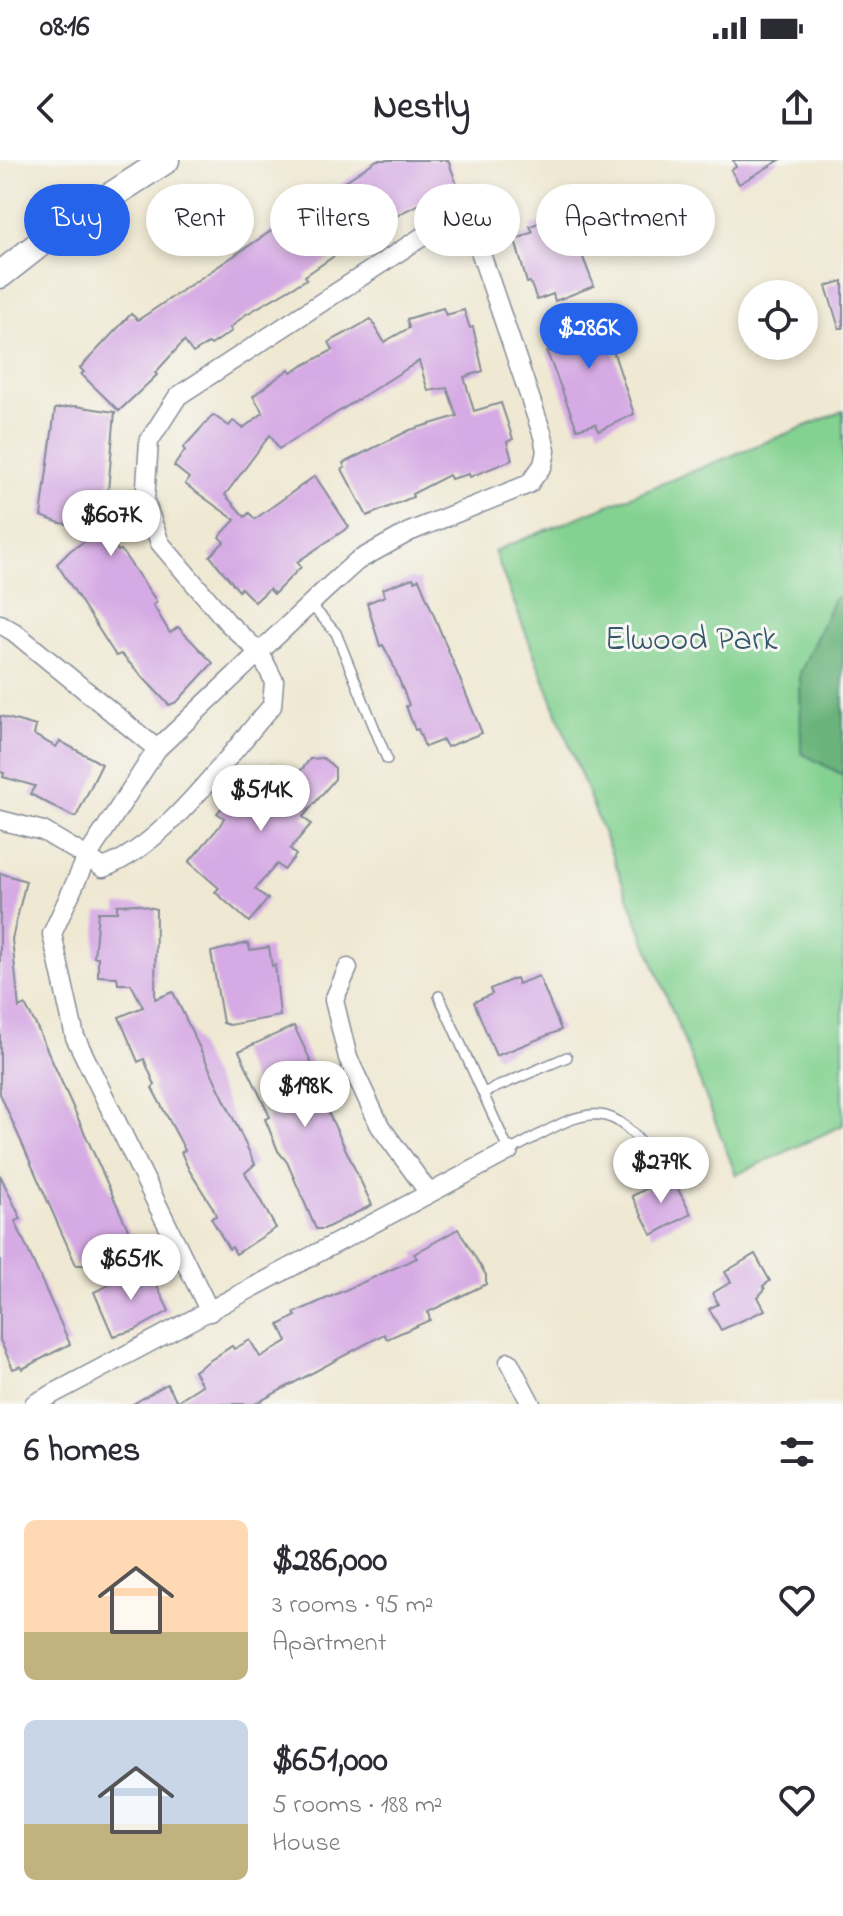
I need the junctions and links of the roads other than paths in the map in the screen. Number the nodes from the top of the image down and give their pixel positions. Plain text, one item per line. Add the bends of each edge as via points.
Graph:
1 (166, 160) edge
2 (0, 275) edge
3 (311, 605) junction
4 (0, 608) edge
5 (7, 628) edge
6 (260, 653) junction
7 (157, 749) junction
8 (387, 759) dead end
9 (0, 820) edge
10 (87, 857) junction
11 (348, 968) dead end
12 (439, 996) dead end
13 (567, 1057) dead end
14 (483, 1093) junction
15 (509, 1151) junction
16 (656, 1165) dead end
17 (429, 1193) junction
18 (210, 1312) junction
19 (509, 1362) dead end
20 (34, 1404) edge
21 (531, 1404) edge

1 - 2 main road via 55,232
3 - 6 street
3 - 6 street via 357,561 409,532 529,484 543,465 543,436 496,290 478,245 460,233 434,229 178,396 149,441 145,501 160,543
3 - 8 lane via 336,633
4 - 5 street
5 - 7 street
6 - 7 street
6 - 10 street via 274,681 272,706 161,831 127,859 103,868
7 - 10 street
9 - 10 street via 43,831
10 - 18 street via 52,934 75,1037
11 - 17 street via 334,1000 348,1058 380,1126
12 - 14 lane
13 - 14 lane
14 - 15 lane
15 - 16 lane via 570,1119 597,1113 626,1125
15 - 17 street
17 - 18 street
18 - 20 street
19 - 21 street

